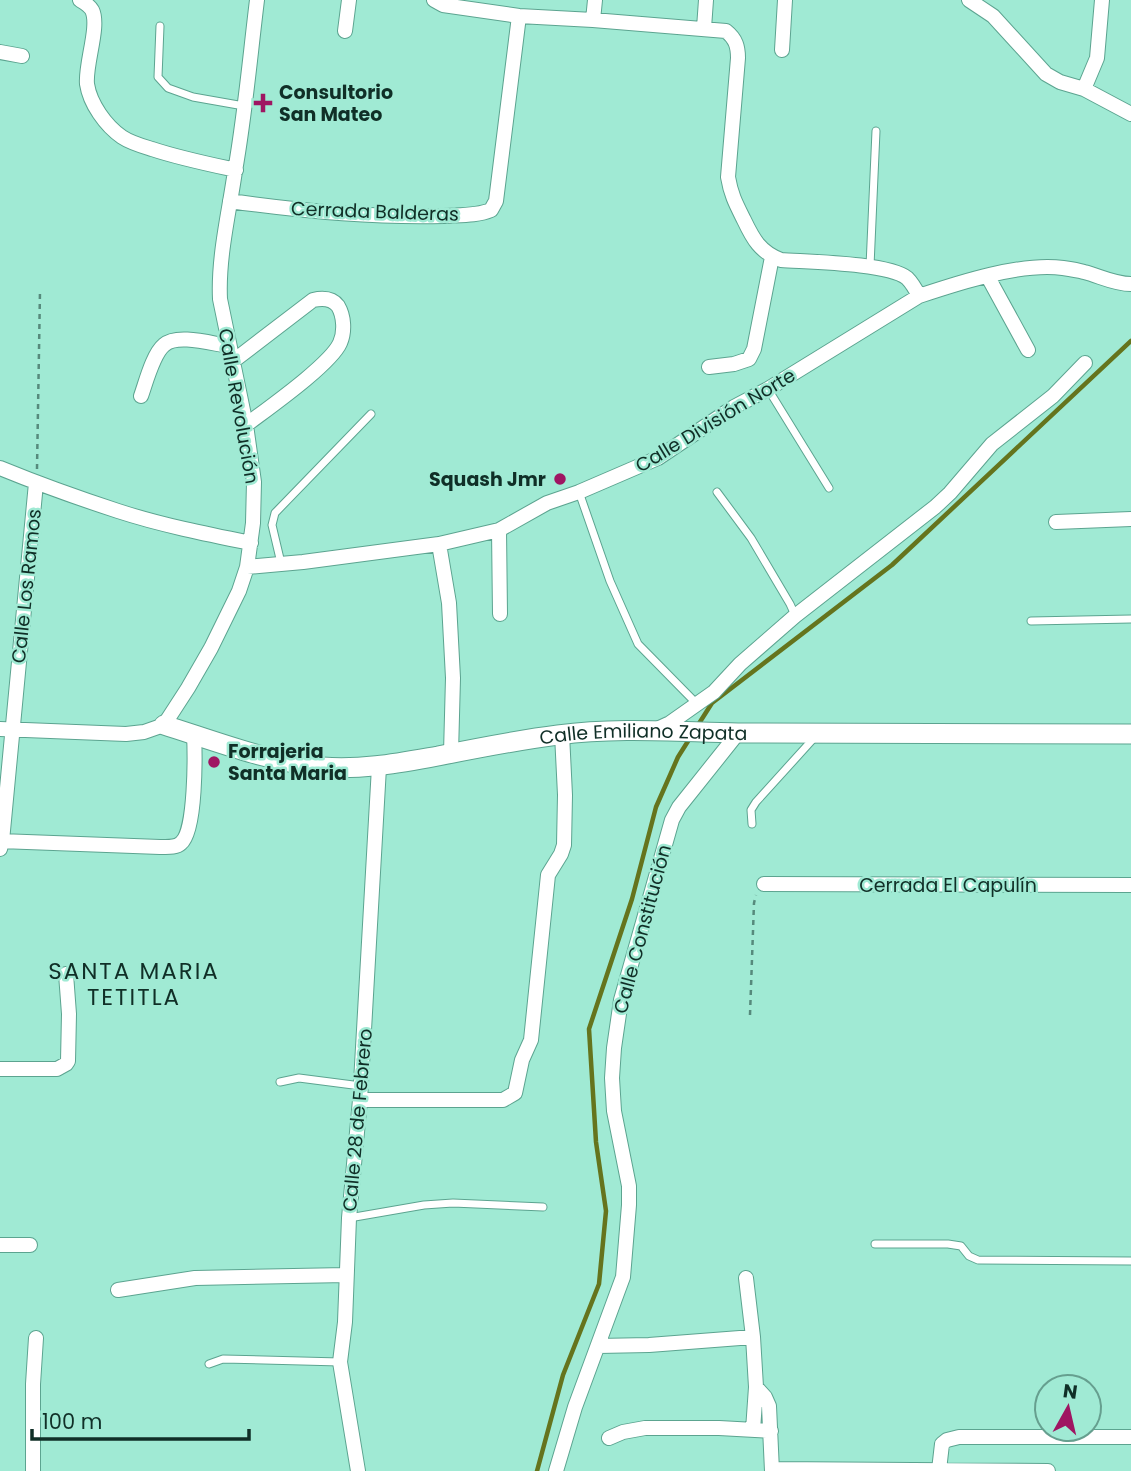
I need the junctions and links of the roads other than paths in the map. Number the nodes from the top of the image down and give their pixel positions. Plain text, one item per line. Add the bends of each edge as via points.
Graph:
1 (80, 0) edge
2 (257, 0) edge
3 (349, 0) edge
4 (434, 0) edge
5 (596, 0) edge
6 (706, 0) edge
7 (785, 0) edge
8 (969, 0) edge
9 (1102, 0) edge
10 (519, 16) junction
11 (593, 20) junction
12 (160, 26) dead end
13 (704, 28) junction
14 (345, 31) dead end
15 (782, 50) dead end
16 (0, 52) edge
17 (22, 56) dead end
18 (1084, 89) junction
19 (244, 106) junction
20 (1131, 114) edge
21 (876, 131) dead end
22 (236, 170) junction
23 (230, 201) junction
24 (772, 257) junction
25 (870, 267) junction
26 (988, 276) junction
27 (1131, 284) edge
28 (919, 296) junction
29 (229, 346) junction
30 (1028, 350) dead end
31 (232, 362) junction
32 (1085, 363) dead end
33 (709, 367) dead end
34 (768, 389) junction
35 (141, 396) dead end
36 (371, 414) dead end
37 (246, 425) junction
38 (0, 468) edge
39 (36, 483) junction
40 (829, 488) dead end
41 (579, 492) junction
42 (717, 492) dead end
43 (1131, 519) edge
44 (1056, 522) dead end
45 (499, 530) junction
46 (251, 543) junction
47 (439, 544) junction
48 (281, 564) junction
49 (247, 567) junction
50 (500, 614) dead end
51 (795, 616) junction
52 (1131, 619) edge
53 (1031, 621) dead end
54 (696, 704) junction
55 (164, 725) junction
56 (6, 730) edge
57 (664, 730) junction
58 (730, 732) junction
59 (819, 732) junction
60 (194, 734) junction
61 (562, 734) junction
62 (1131, 734) edge
63 (451, 753) junction
64 (380, 767) junction
65 (752, 824) dead end
66 (1, 844) edge
67 (764, 884) road end
68 (1131, 885) edge
69 (66, 974) dead end
70 (0, 1069) edge
71 (280, 1082) dead end
72 (361, 1093) junction
73 (543, 1207) dead end
74 (349, 1218) junction
75 (876, 1244) dead end
76 (0, 1245) edge
77 (30, 1245) dead end
78 (1131, 1261) edge
79 (346, 1275) junction
80 (746, 1278) dead end
81 (118, 1290) dead end
82 (753, 1337) junction
83 (36, 1338) dead end
84 (598, 1346) junction
85 (340, 1362) junction
86 (209, 1364) dead end
87 (755, 1387) junction
88 (753, 1430) junction
89 (771, 1431) junction
90 (1131, 1437) edge
91 (609, 1438) dead end
92 (939, 1469) edge
93 (772, 1470) edge
94 (33, 1471) edge
95 (358, 1471) edge
96 (556, 1471) edge
97 (1048, 1471) edge

1 - 22 street via 94,17 87,72 90,97 114,131 144,146
2 - 19 street, Calle Revolución
3 - 14 street
4 - 10 street
5 - 11 street
6 - 13 street
7 - 15 street
8 - 18 street via 993,16 1046,74
9 - 18 street via 1097,58
10 - 11 street
10 - 23 street, Cerrada Balderas via 496,201 491,210 367,215
11 - 13 street
12 - 19 lane via 158,77 168,88
13 - 24 street via 726,31 738,48 728,177 731,196 755,242
16 - 17 street
18 - 20 street
19 - 22 street, Calle Revolución
21 - 25 lane
22 - 23 street, Calle Revolución
23 - 29 street, Calle Revolución via 219,283
24 - 25 street
24 - 33 street via 749,359
25 - 28 street via 905,276
26 - 27 street, Calle División Norte via 1059,267
26 - 28 street, Calle División Norte
26 - 30 street
28 - 34 street, Calle División Norte
29 - 31 street, Calle Revolución
29 - 35 street via 185,340 162,345
31 - 37 street, Calle Revolución
31 - 37 street via 313,300 327,299 338,307 343,328 335,350
32 - 51 street via 1053,396 992,444 935,507
34 - 40 lane
34 - 41 street, Calle División Norte via 658,458
36 - 48 lane via 275,513 272,525
37 - 46 street, Calle Revolución via 254,482
38 - 39 street
39 - 46 street via 169,525
39 - 56 street, Calle Los Ramos
41 - 45 street, Calle División Norte via 547,503
41 - 54 lane via 638,644
42 - 51 lane via 751,538
43 - 44 street
45 - 47 street, Calle División Norte
45 - 50 street
46 - 49 street, Calle Revolución
47 - 48 street, Calle División Norte
47 - 63 street via 449,603
48 - 49 street, Calle División Norte
49 - 55 street, Calle Revolución via 211,648
51 - 54 street
52 - 53 lane
54 - 57 street
55 - 56 street via 126,734
55 - 60 street, Calle Emiliano Zapata
56 - 66 street, Calle Los Ramos
57 - 58 street, Calle Emiliano Zapata
57 - 61 street, Calle Emiliano Zapata
58 - 59 street, Calle Emiliano Zapata
58 - 84 street, Calle Constitución via 672,820 621,1000 612,1078 629,1186 628,1226 623,1277
59 - 62 street, Calle Emiliano Zapata
59 - 65 lane via 756,802
60 - 64 street, Calle Emiliano Zapata via 295,764
60 - 66 street via 192,804 182,843 160,847
61 - 63 street, Calle Emiliano Zapata
61 - 72 street via 564,845 548,875 531,1040 515,1093 503,1100
63 - 64 street, Calle Emiliano Zapata
64 - 72 street, Calle 28 de Febrero
67 - 68 street, Cerrada El Capulín
69 - 70 street via 65,1066
71 - 72 lane via 299,1079
72 - 74 street, Calle 28 de Febrero
73 - 74 lane via 453,1203
74 - 79 street, Calle 28 de Febrero
75 - 78 lane via 961,1246 978,1260
76 - 77 street
79 - 81 street via 195,1278
79 - 85 street, Calle 28 de Febrero
80 - 82 street
82 - 84 street
82 - 87 street
83 - 94 street
84 - 96 street, Calle Constitución
85 - 86 lane via 223,1359
85 - 95 street, Calle 28 de Febrero
87 - 88 street
87 - 89 street via 769,1406
88 - 89 street
88 - 91 street via 645,1428
89 - 93 street
90 - 92 street via 959,1437 942,1444
92 - 93 street
92 - 97 street

